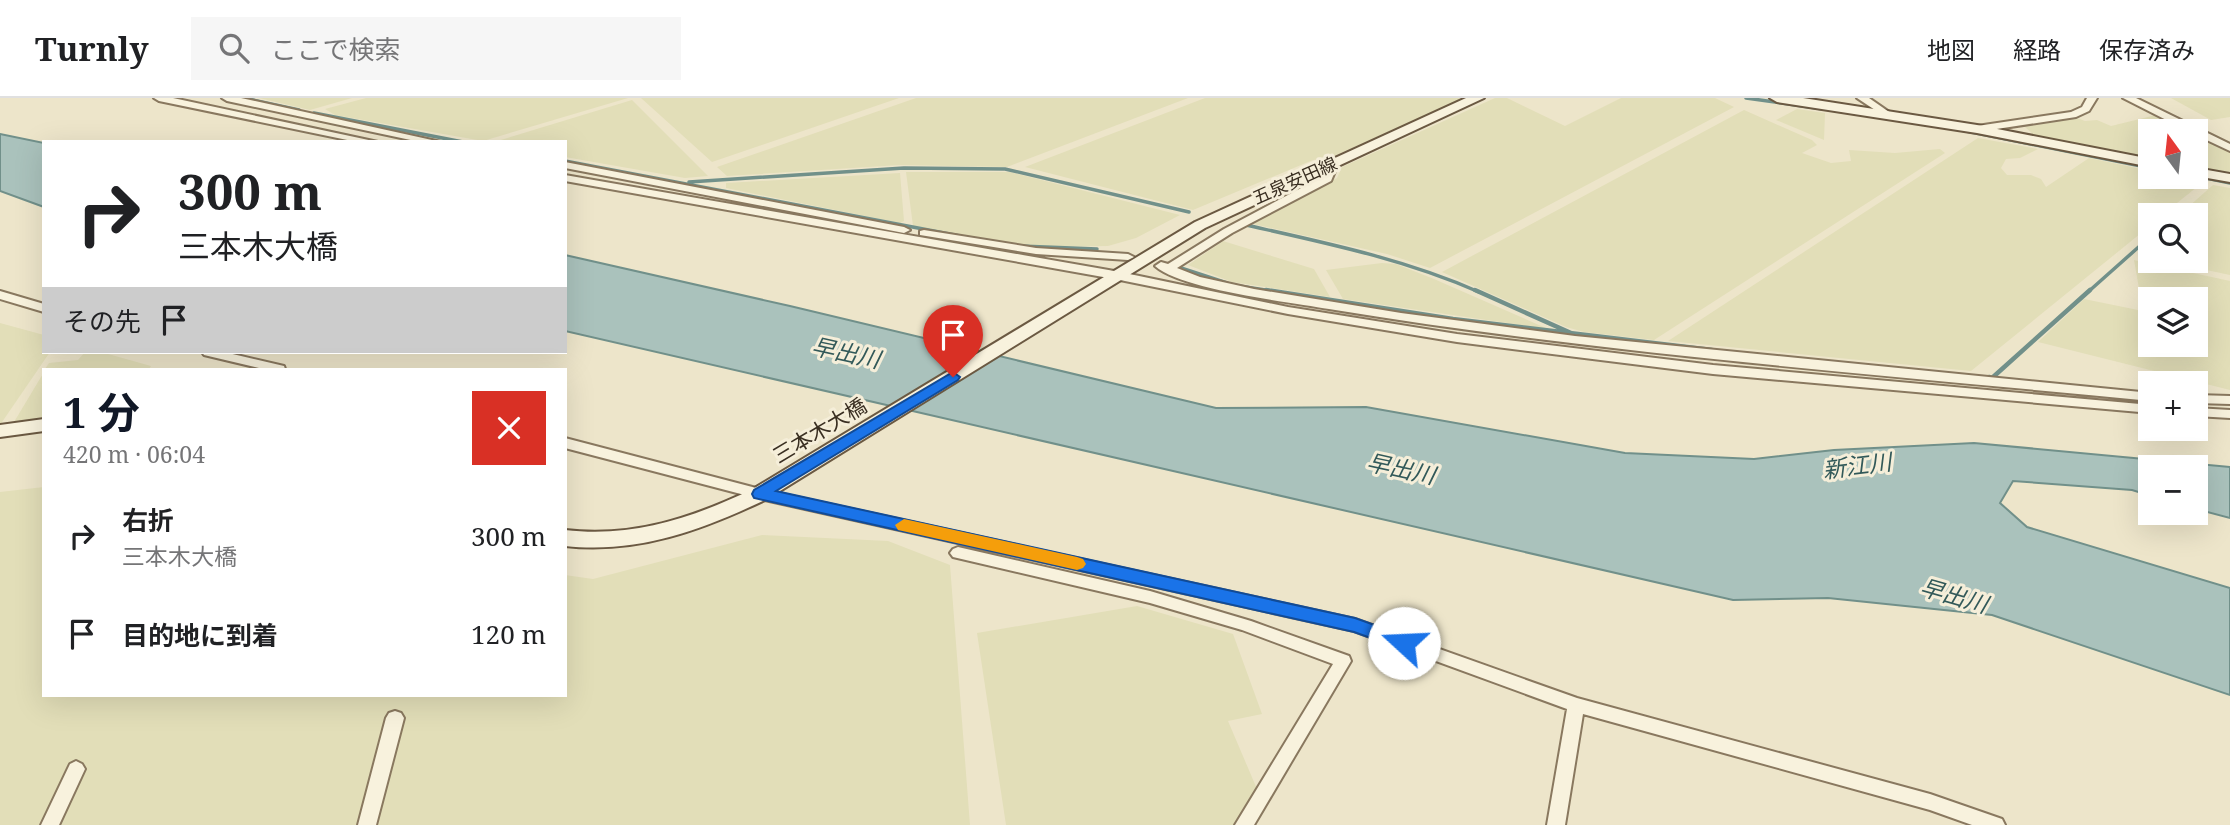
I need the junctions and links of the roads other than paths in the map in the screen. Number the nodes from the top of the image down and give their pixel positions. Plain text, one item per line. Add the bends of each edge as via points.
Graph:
1 (159, 98) edge
2 (227, 98) edge
3 (1477, 98) edge
4 (1777, 98) edge
5 (1862, 98) edge
6 (2091, 98) edge
7 (2128, 98) edge
8 (1886, 114) junction
9 (1977, 129) junction
10 (363, 140) edge
11 (426, 140) edge
12 (2230, 148) edge
13 (2138, 160) edge
14 (1333, 164) junction
15 (567, 165) edge
16 (2208, 174) edge
17 (567, 178) edge
18 (2230, 178) edge
19 (1128, 257) dead end
20 (1117, 278) junction
21 (0, 295) edge
22 (42, 307) edge
23 (216, 354) edge
24 (275, 368) edge
25 (2138, 396) edge
26 (2208, 399) edge
27 (2230, 400) edge
28 (2138, 408) edge
29 (2208, 413) edge
30 (2230, 414) edge
31 (42, 425) edge
32 (0, 431) edge
33 (567, 443) edge
34 (764, 491) junction
35 (567, 538) edge
36 (958, 553) dead end
37 (1576, 705) junction
38 (395, 718) dead end
39 (76, 769) dead end
40 (50, 825) edge
41 (367, 825) edge
42 (1244, 825) edge
43 (1556, 825) edge
44 (1996, 825) edge

1 - 10 street
2 - 11 street
3 - 14 main road, 五泉安田線
4 - 8 main road
5 - 8 street
6 - 9 street via 2086,108 2073,115
7 - 12 street
8 - 9 main road
9 - 13 main road
14 - 20 main road, 五泉安田線 via 1200,225
14 - 25 street via 1327,179 1166,267 1196,280 1254,293 1401,317 1575,340
15 - 19 street via 1006,248
16 - 18 main road
17 - 20 street
20 - 28 street via 1444,338 1685,367
20 - 34 main road, 三本木大橋
21 - 22 street
23 - 24 street
26 - 27 street
29 - 30 street
31 - 32 main road
33 - 34 street
34 - 35 main road via 714,517 662,532 593,542
34 - 37 street via 1355,625
36 - 42 street via 1150,597 1343,661
37 - 43 street
37 - 44 street via 1930,802
38 - 41 street
39 - 40 street

